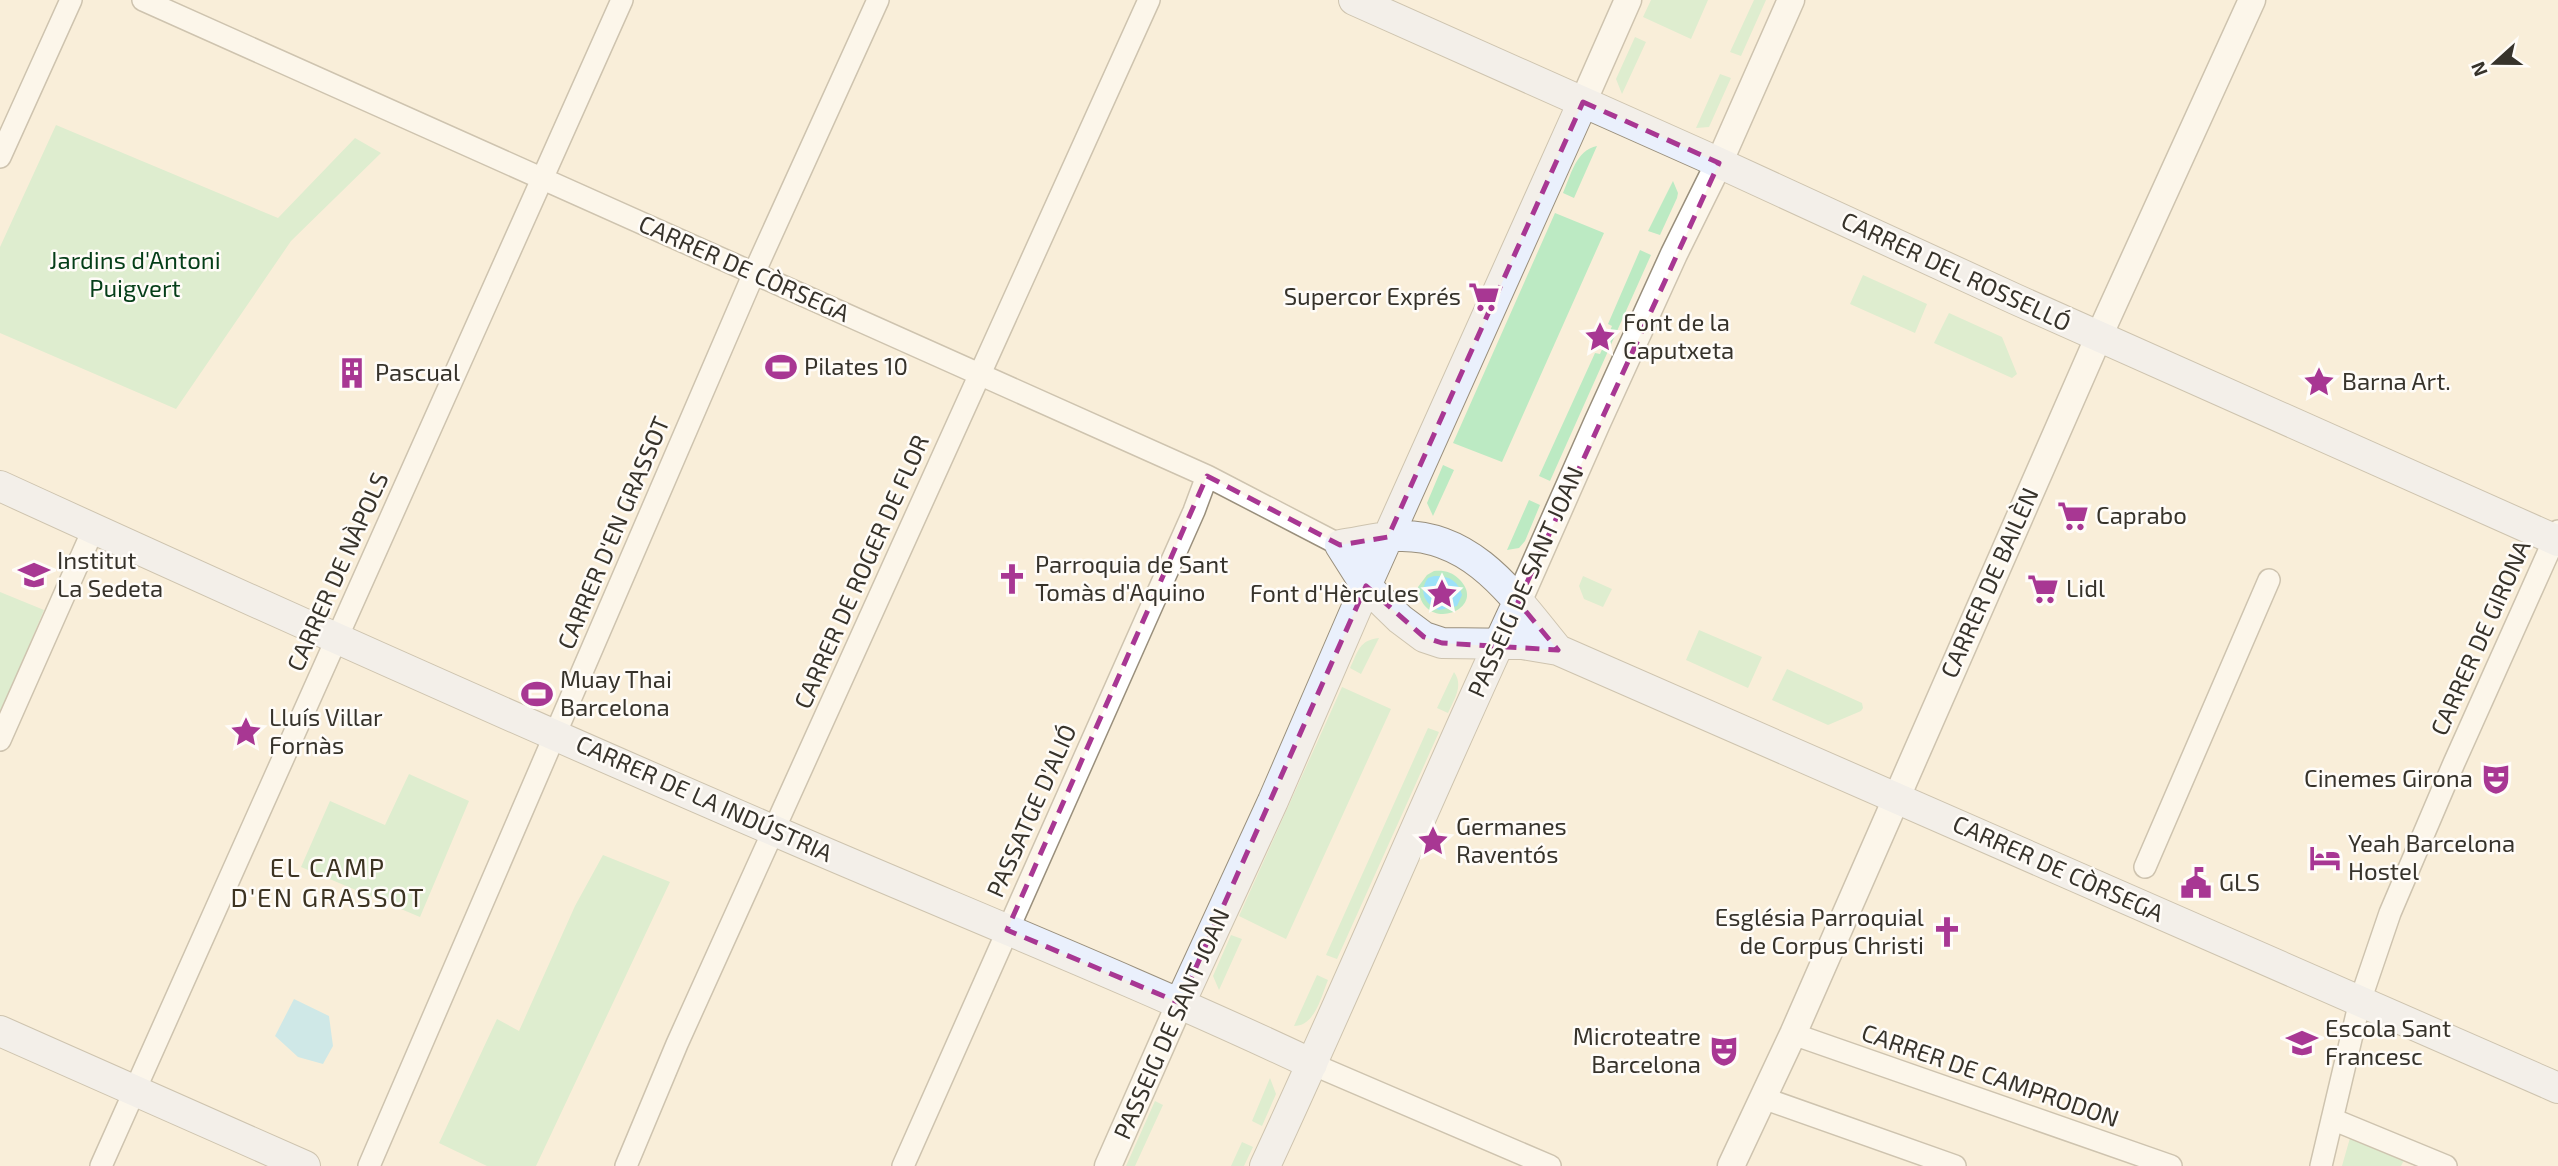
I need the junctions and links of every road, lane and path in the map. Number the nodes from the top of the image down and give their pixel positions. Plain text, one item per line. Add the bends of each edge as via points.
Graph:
1 (71, 0) edge
2 (143, 0) edge
3 (622, 0) edge
4 (878, 0) edge
5 (1149, 0) edge
6 (1354, 0) edge
7 (1628, 0) edge
8 (1791, 0) edge
9 (2252, 0) edge
10 (1583, 102) junction
11 (0, 157) edge
12 (1718, 163) junction
13 (543, 179) junction
14 (754, 273) junction
15 (2099, 337) junction
16 (979, 374) junction
17 (1207, 476) junction
18 (0, 486) edge
19 (93, 530) junction
20 (1388, 537) junction
21 (2557, 537) edge
22 (1340, 545) junction
23 (2269, 580) dead end
24 (1366, 586) junction
25 (1518, 601) junction
26 (337, 638) junction
27 (1498, 643) junction
28 (1558, 650) junction
29 (556, 734) junction
30 (0, 740) edge
31 (1896, 798) junction
32 (774, 831) junction
33 (2145, 867) dead end
34 (1007, 930) junction
35 (2360, 1001) junction
36 (1181, 1003) junction
37 (0, 1031) edge
38 (1793, 1034) junction
39 (1312, 1064) junction
40 (2558, 1088) edge
41 (135, 1091) junction
42 (1763, 1098) junction
43 (2332, 1119) junction
44 (101, 1166) edge
45 (305, 1166) edge
46 (369, 1166) edge
47 (625, 1166) edge
48 (903, 1166) edge
49 (1108, 1166) edge
50 (1265, 1166) edge
51 (1550, 1166) edge
52 (1731, 1166) edge
53 (1955, 1166) edge
54 (2171, 1166) edge
55 (2321, 1166) edge
56 (2446, 1166) edge

1 - 11 street
2 - 13 street, CARRER DE CÒRSEGA
3 - 13 street, CARRER DE NÀPOLS
4 - 14 street, CARRER D'EN GRASSOT
5 - 16 street, CARRER DE ROGER DE FLOR
6 - 10 main road, CARRER DEL ROSSELLÓ
7 - 10 street, PASSEIG DE SANT JOAN
8 - 12 street, PASSEIG DE SANT JOAN
9 - 15 street, CARRER DE BAILÈN
10 - 12 main road, CARRER DEL ROSSELLÓ
10 - 20 main road, PASSEIG DE SANT JOAN
12 - 15 main road, CARRER DEL ROSSELLÓ
12 - 25 street, PASSEIG DE SANT JOAN
13 - 14 street, CARRER DE CÒRSEGA
13 - 26 street, CARRER DE NÀPOLS
14 - 16 street, CARRER DE CÒRSEGA
14 - 29 street, CARRER D'EN GRASSOT
15 - 21 main road, CARRER DEL ROSSELLÓ
15 - 31 street, CARRER DE BAILÈN
16 - 17 street, CARRER DE CÒRSEGA
16 - 32 street, CARRER DE ROGER DE FLOR
17 - 22 street, CARRER DE CÒRSEGA
17 - 34 street, PASSATGE D'ALIÓ
18 - 19 main road, CARRER DE LA INDÚSTRIA
19 - 26 main road, CARRER DE LA INDÚSTRIA
19 - 30 street
20 - 22 main road
20 - 24 main road, PASSEIG DE SANT JOAN
20 - 25 main road via 1418,537 1464,552 1494,574
21 - 35 street, CARRER DE GIRONA via 2408,870
22 - 24 main road
23 - 33 street
24 - 27 main road via 1424,637 1443,643
24 - 36 main road, PASSEIG DE SANT JOAN
25 - 27 main road, PASSEIG DE SANT JOAN
25 - 28 main road
26 - 29 main road, CARRER DE LA INDÚSTRIA
26 - 41 street, CARRER DE NÀPOLS
27 - 28 main road
27 - 39 main road, PASSEIG DE SANT JOAN
28 - 31 main road, CARRER DE CÒRSEGA
29 - 32 main road, CARRER DE LA INDÚSTRIA
29 - 46 street, CARRER D'EN GRASSOT
31 - 35 main road, CARRER DE CÒRSEGA
31 - 38 street, CARRER DE BAILÈN
32 - 34 main road, CARRER DE LA INDÚSTRIA
32 - 47 street, CARRER DE ROGER DE FLOR
34 - 36 main road, CARRER DE LA INDÚSTRIA
34 - 48 street, PASSATGE D'ALIÓ
35 - 40 main road, CARRER DE CÒRSEGA
35 - 43 street, CARRER DE GIRONA
36 - 39 main road, CARRER DE LA INDÚSTRIA
36 - 49 street, PASSEIG DE SANT JOAN
37 - 41 main road
38 - 42 street, CARRER DE BAILÈN
38 - 54 street, CARRER DE CAMPRODON
39 - 50 main road, PASSEIG DE SANT JOAN
39 - 51 street
41 - 44 street, CARRER DE NÀPOLS
41 - 45 main road
42 - 52 street, CARRER DE BAILÈN
42 - 53 street
43 - 55 street, CARRER DE GIRONA
43 - 56 street

